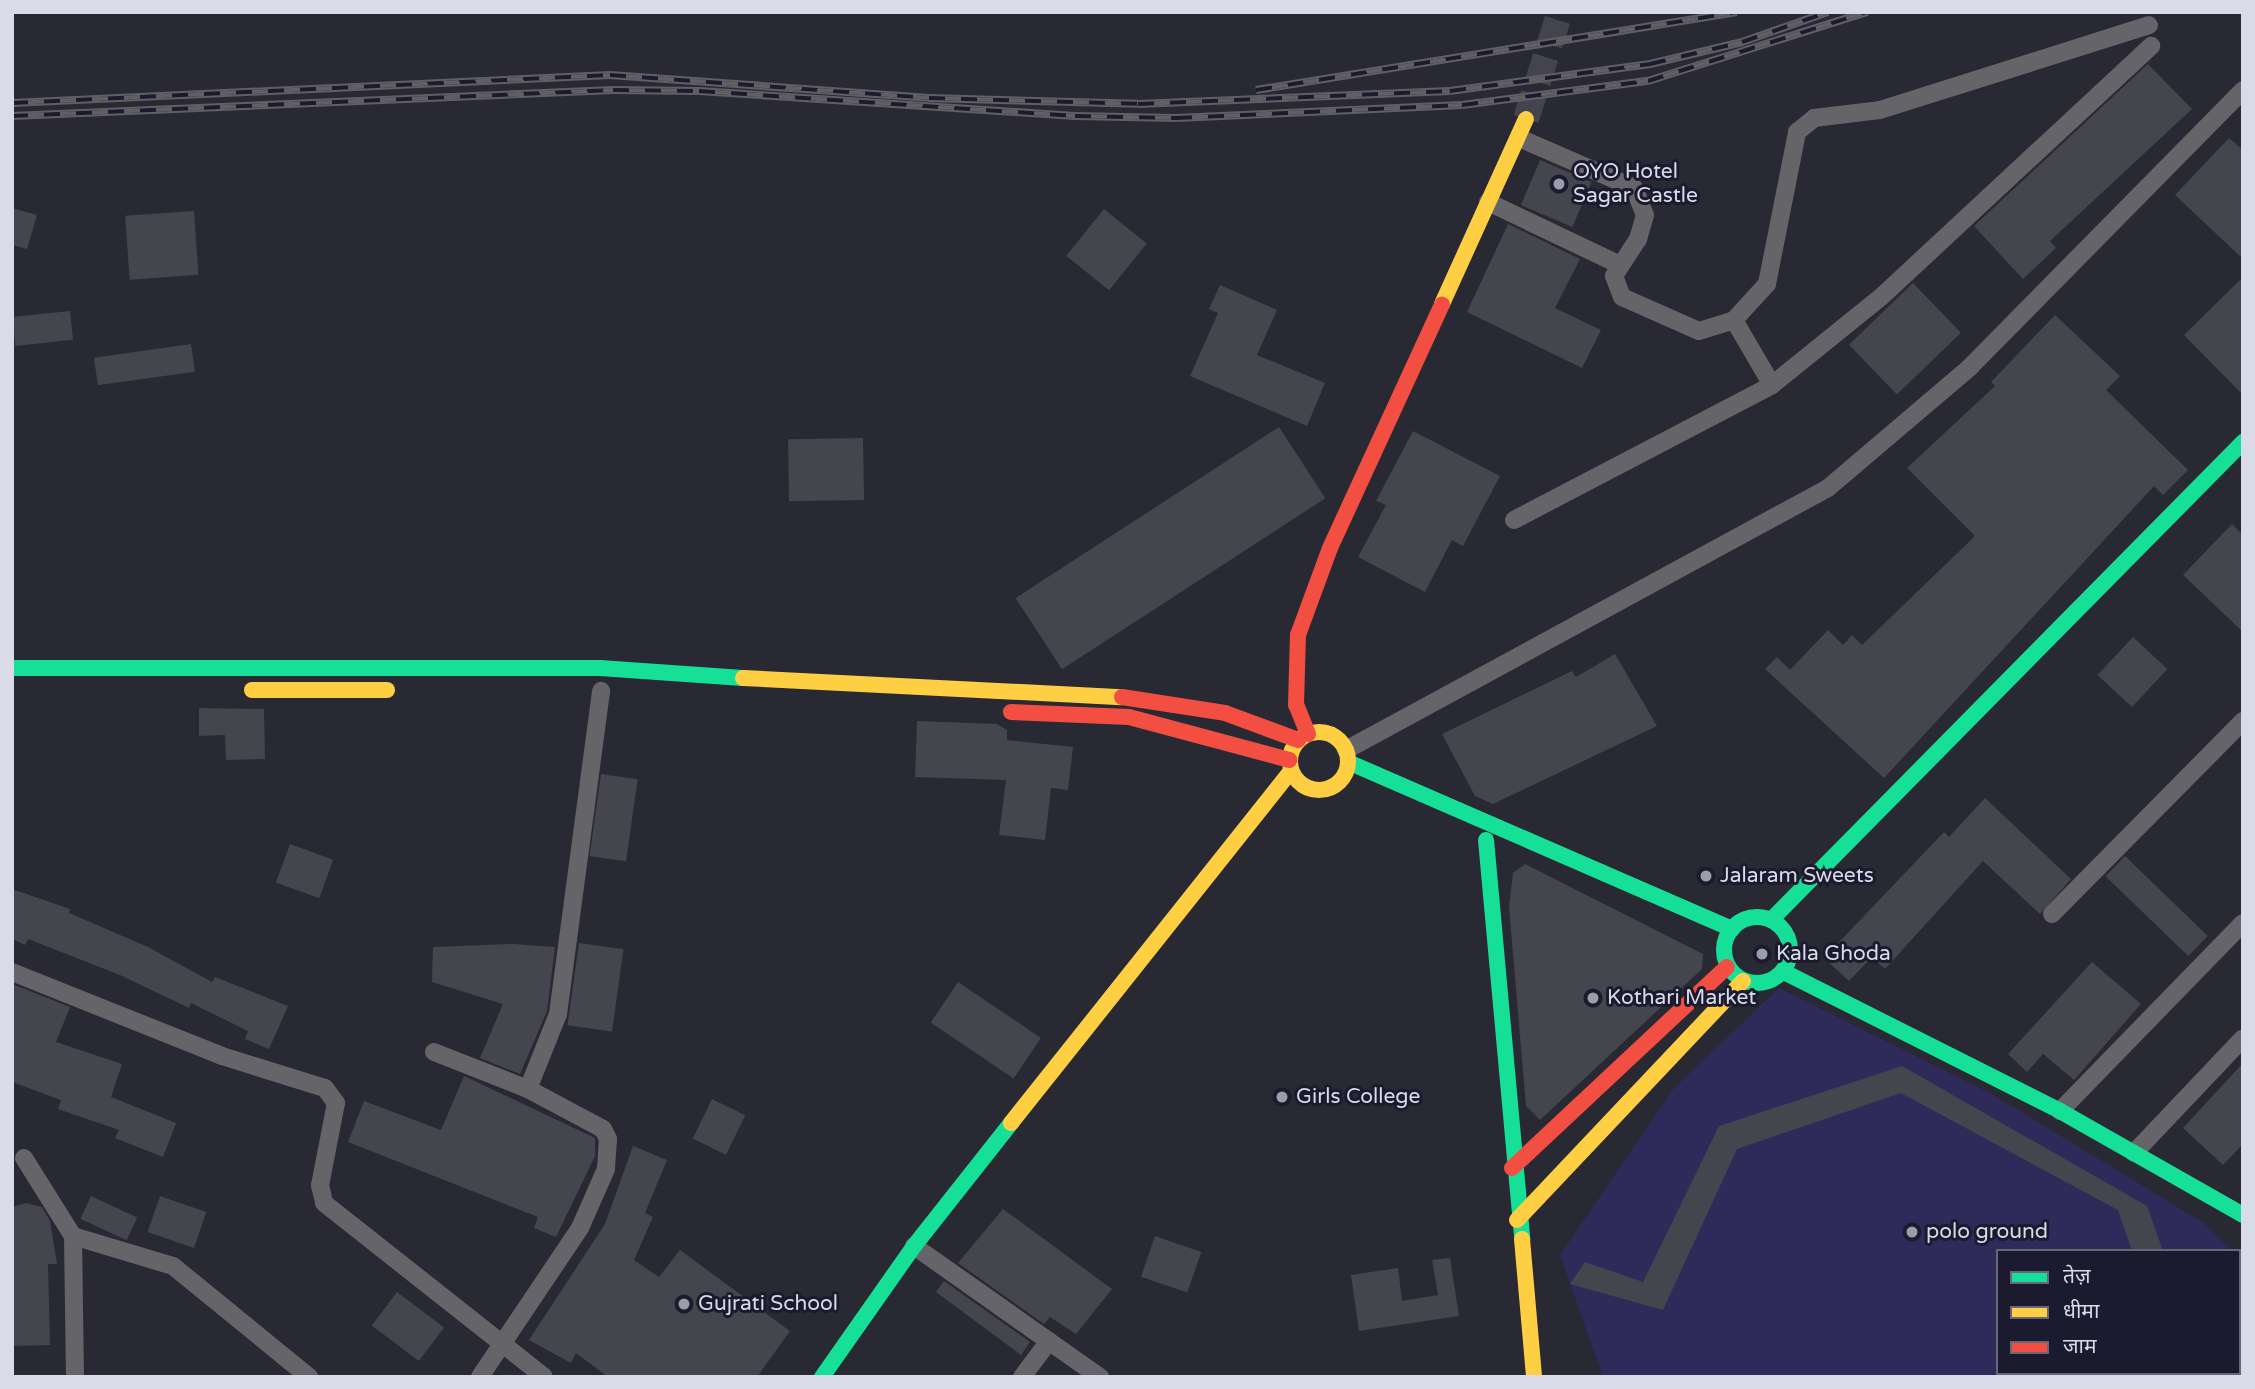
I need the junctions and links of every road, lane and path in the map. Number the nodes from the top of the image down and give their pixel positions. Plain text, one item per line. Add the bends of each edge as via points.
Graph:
1 (2149, 25) dead end
2 (2151, 46) dead end
3 (2243, 90) edge
4 (1526, 119) tunnel mouth
5 (1519, 138) junction
6 (1488, 201) junction
7 (1620, 265) junction
8 (1734, 320) junction
9 (1772, 385) junction
10 (2243, 442) edge
11 (2243, 464) edge
12 (1514, 520) dead end
13 (12, 668) edge
14 (231, 690) dead end
15 (409, 690) dead end
16 (601, 691) dead end
17 (994, 711) dead end
18 (2243, 721) edge
19 (1303, 737) junction
20 (1347, 756) junction
21 (1290, 766) junction
22 (1339, 782) junction
23 (1362, 790) dead end
24 (1397, 803) dead end
25 (1486, 840) junction
26 (2052, 914) dead end
27 (1660, 918) dead end
28 (1771, 920) junction
29 (2243, 923) edge
30 (1732, 929) junction
31 (1784, 931) junction
32 (1727, 967) junction
33 (12, 972) edge
34 (1784, 972) junction
35 (1743, 981) junction
36 (2243, 1038) edge
37 (435, 1052) dead end
38 (528, 1089) junction
39 (2060, 1111) junction
40 (2134, 1153) junction
41 (24, 1158) dead end
42 (1512, 1168) junction
43 (2243, 1215) edge
44 (1517, 1220) junction
45 (73, 1236) junction
46 (914, 1246) junction
47 (1049, 1341) junction
48 (501, 1346) junction
49 (75, 1377) edge
50 (309, 1377) edge
51 (480, 1377) edge
52 (544, 1377) edge
53 (822, 1377) edge
54 (1022, 1377) edge
55 (1100, 1377) edge
56 (1534, 1377) edge

1 - 8 street via 1880,110 1814,118 1797,132 1766,284
2 - 9 street via 1881,296
3 - 20 street via 1970,367 1828,488
4 - 5 main road
5 - 6 main road
5 - 7 street via 1634,188 1645,215 1638,239
6 - 7 street
6 - 19 main road via 1330,548 1298,635 1293,667
7 - 8 street via 1614,276 1622,297 1642,308 1699,331
8 - 9 street
9 - 12 street
10 - 28 main road
11 - 31 main road
13 - 19 main road via 600,668 922,690 1062,691 1173,702
14 - 15 main road
16 - 38 street via 558,1014
17 - 21 main road via 1129,717
18 - 26 street
19 - 20 main road via 1330,734
19 - 21 main road
20 - 22 main road
20 - 30 main road
21 - 22 main road via 1297,781 1318,790
21 - 46 main road
22 - 23 main road
24 - 25 main road
25 - 27 main road
25 - 42 main road
28 - 30 main road via 1753,917
28 - 31 main road
29 - 39 street
30 - 32 main road via 1716,943
31 - 34 main road via 1790,947
32 - 35 main road
32 - 42 main road
33 - 48 street via 222,1056 326,1088 336,1103 320,1185 324,1203
34 - 35 main road via 1760,984
34 - 39 main road
35 - 44 main road
36 - 40 street
37 - 38 street
38 - 48 street via 603,1129 610,1155 580,1228
39 - 40 main road
40 - 43 main road
41 - 45 street
42 - 44 main road
44 - 56 main road
45 - 49 street
45 - 50 street via 173,1266
46 - 47 street
46 - 53 main road
47 - 54 street
47 - 55 street
48 - 51 street
48 - 52 street

